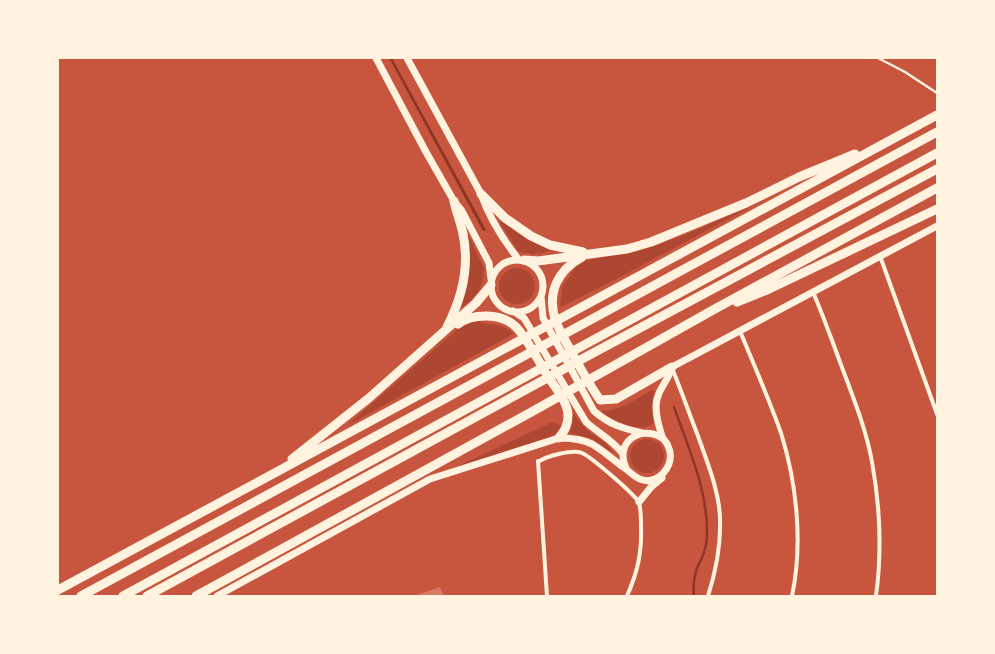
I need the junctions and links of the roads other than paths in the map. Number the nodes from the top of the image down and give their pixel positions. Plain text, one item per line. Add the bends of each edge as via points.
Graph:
1 (376, 58) edge
2 (407, 58) edge
3 (878, 58) edge
4 (937, 93) edge
5 (937, 115) edge
6 (937, 132) edge
7 (868, 152) junction
8 (937, 153) edge
9 (937, 169) edge
10 (937, 188) edge
11 (481, 194) junction
12 (454, 201) junction
13 (937, 209) edge
14 (937, 226) edge
15 (589, 254) junction
16 (880, 256) junction
17 (522, 260) junction
18 (491, 282) junction
19 (813, 292) junction
20 (541, 296) junction
21 (713, 310) junction
22 (513, 311) junction
23 (740, 331) junction
24 (444, 332) junction
25 (672, 367) junction
26 (937, 414) edge
27 (642, 433) junction
28 (559, 438) junction
29 (662, 438) junction
30 (623, 454) junction
31 (626, 468) junction
32 (664, 473) junction
33 (272, 474) junction
34 (639, 502) junction
35 (58, 590) edge
36 (81, 596) edge
37 (122, 596) edge
38 (147, 596) edge
39 (196, 596) edge
40 (217, 596) edge
41 (547, 596) edge
42 (627, 596) edge
43 (708, 596) edge
44 (792, 596) edge
45 (876, 596) edge

1 - 12 main road
2 - 11 main road
3 - 4 lane
5 - 7 highway
6 - 36 highway
7 - 15 highway via 851,155 746,203 651,242 627,249
7 - 33 highway
8 - 37 highway
9 - 38 highway
10 - 21 highway
11 - 15 highway via 504,218 531,236 550,245
11 - 17 main road via 484,205 512,251
12 - 18 main road via 462,211 489,263
12 - 24 highway via 463,234 466,267 456,308
13 - 21 highway via 767,290
14 - 16 main road
15 - 17 highway via 538,261
15 - 25 highway via 564,270 556,283 553,305 559,328 598,398 616,399
16 - 19 main road
16 - 26 street
17 - 18 main road via 509,261 500,266 493,274
17 - 20 main road via 534,265 542,276
18 - 22 main road via 495,301
18 - 24 highway via 479,300
19 - 23 main road
19 - 45 street via 853,397 872,461 880,539
20 - 22 main road via 532,307 520,312
20 - 27 main road via 543,318 594,411 615,426
21 - 39 highway
22 - 30 main road via 524,318 586,422 612,441
23 - 25 main road
23 - 44 street via 781,434 790,470 798,532
24 - 28 highway via 477,316 496,318 515,326 564,401 568,415 567,424
24 - 33 highway via 369,398
25 - 29 main road via 657,399
25 - 43 street via 716,490 720,517 719,550
27 - 29 main road via 651,433
27 - 30 main road via 630,439
28 - 31 main road via 591,444
28 - 40 main road via 430,479
29 - 32 main road via 669,446 671,455
30 - 31 main road
31 - 32 main road via 636,478 646,480 657,478
32 - 34 main road
33 - 35 highway
34 - 41 street via 626,488 582,453 555,455 538,461
34 - 42 street via 641,546 635,577

